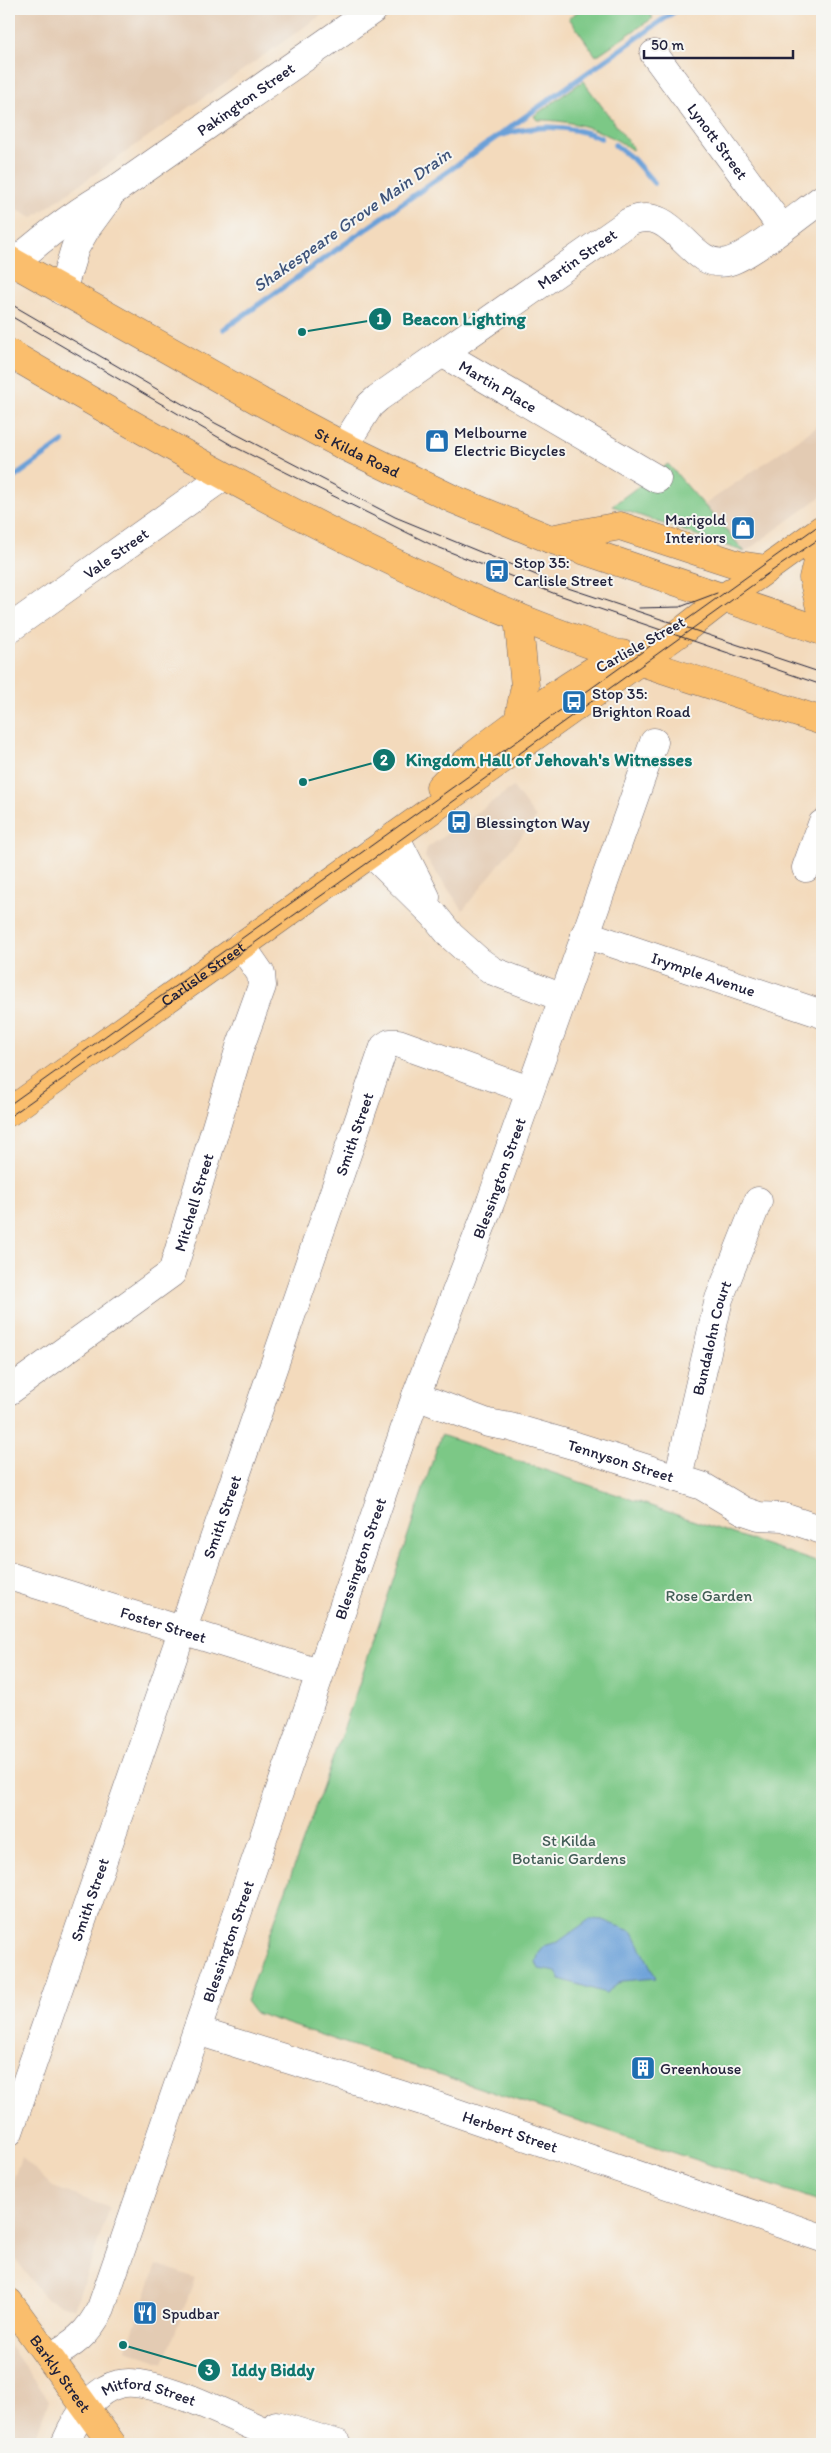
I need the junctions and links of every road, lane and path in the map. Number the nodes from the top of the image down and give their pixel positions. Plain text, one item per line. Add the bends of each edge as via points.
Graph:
1 (374, 9) edge
2 (654, 54) dead end
3 (115, 190) junction
4 (822, 199) edge
5 (782, 228) junction
6 (11, 262) edge
7 (62, 291) junction
8 (442, 353) junction
9 (11, 356) edge
10 (344, 446) junction
11 (224, 476) junction
12 (657, 479) dead end
13 (822, 529) edge
14 (550, 539) junction
15 (822, 542) edge
16 (767, 569) junction
17 (726, 597) junction
18 (822, 616) edge
19 (518, 617) junction
20 (9, 630) edge
21 (822, 631) edge
22 (630, 657) junction
23 (822, 721) edge
24 (518, 722) junction
25 (654, 742) dead end
26 (822, 824) edge
27 (395, 836) junction
28 (371, 853) junction
29 (806, 868) dead end
30 (434, 915) junction
31 (585, 934) junction
32 (241, 945) junction
33 (563, 998) junction
34 (822, 1014) edge
35 (529, 1090) junction
36 (9, 1112) edge
37 (758, 1201) dead end
38 (9, 1391) edge
39 (416, 1396) junction
40 (678, 1478) junction
41 (822, 1530) edge
42 (9, 1576) edge
43 (182, 1632) junction
44 (319, 1673) junction
45 (197, 2031) junction
46 (9, 2132) edge
47 (822, 2238) edge
48 (9, 2302) edge
49 (49, 2357) junction
50 (86, 2407) junction
51 (216, 2410) junction
52 (65, 2444) edge
53 (112, 2444) edge
54 (294, 2444) edge
55 (338, 2444) edge

1 - 3 street, Pakington Street
2 - 5 street, Lynott Street
3 - 6 street, Pakington Street via 84,207
3 - 7 street, Pakington Street via 75,248
4 - 5 street
5 - 8 street, Martin Street via 745,255 725,263 705,258 667,225 650,217 639,217
6 - 7 main road, St Kilda Road
7 - 10 main road, St Kilda Road
8 - 10 street, Martin Street via 370,405
8 - 12 street, Martin Place
9 - 11 main road
10 - 14 main road, St Kilda Road via 453,499
11 - 19 main road via 311,522
11 - 20 street, Vale Street
13 - 16 main road, Carlisle Street
14 - 16 main road via 620,526 739,565
14 - 17 main road, St Kilda Road
15 - 18 main road via 813,578
16 - 17 main road, Carlisle Street
17 - 21 main road, St Kilda Road
17 - 22 main road, Carlisle Street
19 - 22 main road
19 - 24 main road via 525,686
22 - 23 main road
22 - 24 main road, Carlisle Street via 582,676
22 - 27 main road, Carlisle Street
24 - 27 main road, Carlisle Street via 454,773
25 - 31 street, Blessington Street
26 - 29 street
27 - 28 main road, Carlisle Street
27 - 30 street
28 - 30 street
28 - 32 main road, Carlisle Street
30 - 33 street via 468,952 493,971
31 - 33 street, Blessington Street
31 - 34 street, Irymple Avenue
32 - 36 main road, Carlisle Street
32 - 38 street, Mitchell Street via 261,974 262,986 240,1047 172,1273
33 - 35 street, Blessington Street
35 - 39 street, Blessington Street via 491,1201
35 - 43 street, Smith Street via 398,1043 384,1047
37 - 40 street, Bundalohn Court via 720,1299
39 - 40 street, Tennyson Street via 488,1423
39 - 44 street, Blessington Street
40 - 41 street, Tennyson Street via 713,1492 744,1511 759,1516 783,1517
42 - 43 street, Foster Street
43 - 44 street, Foster Street
43 - 46 street, Smith Street
44 - 45 street, Blessington Street
45 - 47 street, Herbert Street via 428,2103
45 - 49 street, Blessington Street via 101,2308 84,2335
48 - 49 main road, Barkly Street
49 - 50 main road, Barkly Street
50 - 51 street, Mitford Street via 109,2387 120,2383 145,2383
50 - 52 street
50 - 53 main road, Barkly Street
51 - 54 street, Mitford Street
51 - 55 street, Mitford Street

